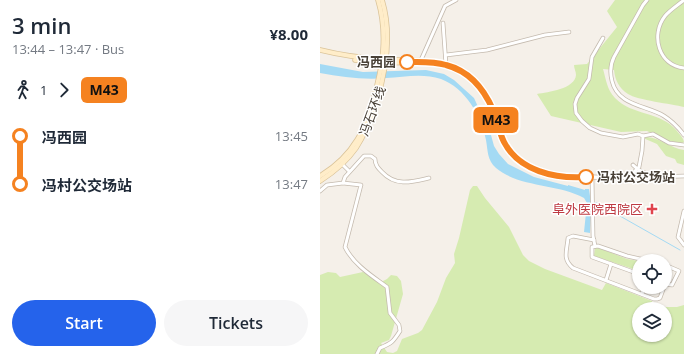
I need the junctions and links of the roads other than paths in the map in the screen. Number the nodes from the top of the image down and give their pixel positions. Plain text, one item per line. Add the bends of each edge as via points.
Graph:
1 (378, 0) edge
2 (382, 0) edge
3 (456, 0) edge
4 (647, 0) edge
5 (684, 0) edge
6 (443, 23) dead end
7 (569, 32) dead end
8 (603, 38) dead end
9 (320, 52) edge
10 (446, 55) junction
11 (421, 60) junction
12 (385, 61) junction
13 (434, 62) junction
14 (446, 65) junction
15 (684, 68) edge
16 (380, 81) junction
17 (684, 135) edge
18 (643, 136) junction
19 (684, 145) edge
20 (342, 164) junction
21 (633, 166) dead end
22 (638, 169) junction
23 (349, 171) junction
24 (631, 175) joint
25 (684, 176) edge
26 (322, 177) edge
27 (592, 177) junction
28 (429, 178) dead end
29 (320, 181) edge
30 (343, 183) junction
31 (328, 185) junction
32 (320, 191) edge
33 (684, 211) edge
34 (594, 240) junction
35 (684, 245) edge
36 (595, 246) junction
37 (632, 257) edge
38 (611, 264) junction
39 (672, 268) edge
40 (632, 272) edge
41 (606, 280) junction
42 (672, 285) edge
43 (632, 290) edge
44 (642, 294) edge
45 (662, 294) edge
46 (377, 354) edge

1 - 12 main road, 冯石环线
2 - 12 main road, 冯石环线 via 387,26
3 - 11 street via 445,6
4 - 17 street via 614,57 610,70 613,85 625,100 664,116
5 - 15 street via 665,17 658,30 658,47 666,61 678,68
6 - 10 street
7 - 10 street via 487,50
8 - 18 street via 592,57 589,79 577,98 576,113 590,128 601,133
9 - 12 main road
10 - 14 street
11 - 12 main road
11 - 13 main road
12 - 13 main road
12 - 16 main road, 冯石环线
13 - 14 street
14 - 27 street via 468,76 482,90 493,110 504,141 521,162 533,170 549,174
16 - 20 main road, 冯石环线 via 364,134
16 - 26 main road, 冯石环线 via 358,139 344,158
18 - 19 street via 653,134 669,143
18 - 22 street
20 - 23 street
20 - 26 main road, 冯石环线
21 - 22 street
22 - 24 street
22 - 25 street via 654,176
23 - 28 street via 364,156 371,156 375,159 375,164 393,181 404,183
23 - 30 street
24 - 27 street via 625,178
26 - 29 main road, 冯石环线
26 - 31 street
27 - 34 street
30 - 31 street
30 - 46 street via 361,185 345,247 355,261 387,287 390,313 399,325 400,331 394,342 380,348
31 - 32 street
33 - 35 street via 678,237
34 - 36 street
34 - 41 street via 573,236 568,238 566,261 573,268
36 - 37 street
36 - 38 street via 592,247 592,257
38 - 40 street
38 - 41 street
39 - 42 street via 679,271
41 - 43 street
44 - 45 street via 657,299

